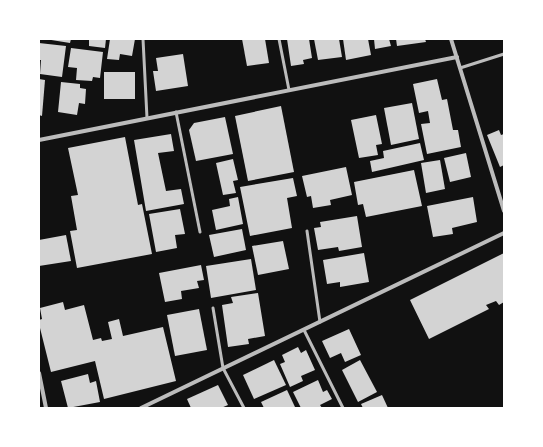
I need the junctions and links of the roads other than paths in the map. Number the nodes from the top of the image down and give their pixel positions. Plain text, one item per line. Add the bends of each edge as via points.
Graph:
1 (143, 39) edge
2 (279, 39) edge
3 (452, 39) edge
4 (504, 54) edge
5 (457, 57) junction
6 (460, 68) junction
7 (289, 90) junction
8 (176, 112) junction
9 (148, 118) junction
10 (39, 140) edge
11 (504, 211) edge
12 (200, 232) dead end
13 (307, 232) dead end
14 (504, 233) edge
15 (213, 308) dead end
16 (320, 322) junction
17 (304, 330) junction
18 (223, 368) junction
19 (39, 373) edge
20 (46, 408) edge
21 (141, 408) edge
22 (244, 408) edge
23 (343, 408) edge

1 - 9 lane
2 - 7 lane
3 - 5 street
4 - 6 lane
5 - 6 street
5 - 7 street
6 - 11 street
7 - 8 street
8 - 9 street
8 - 12 lane
9 - 10 street
13 - 16 lane
14 - 16 street
15 - 18 lane
16 - 17 street
17 - 18 street
17 - 23 lane
18 - 21 street
18 - 22 lane
19 - 20 street

